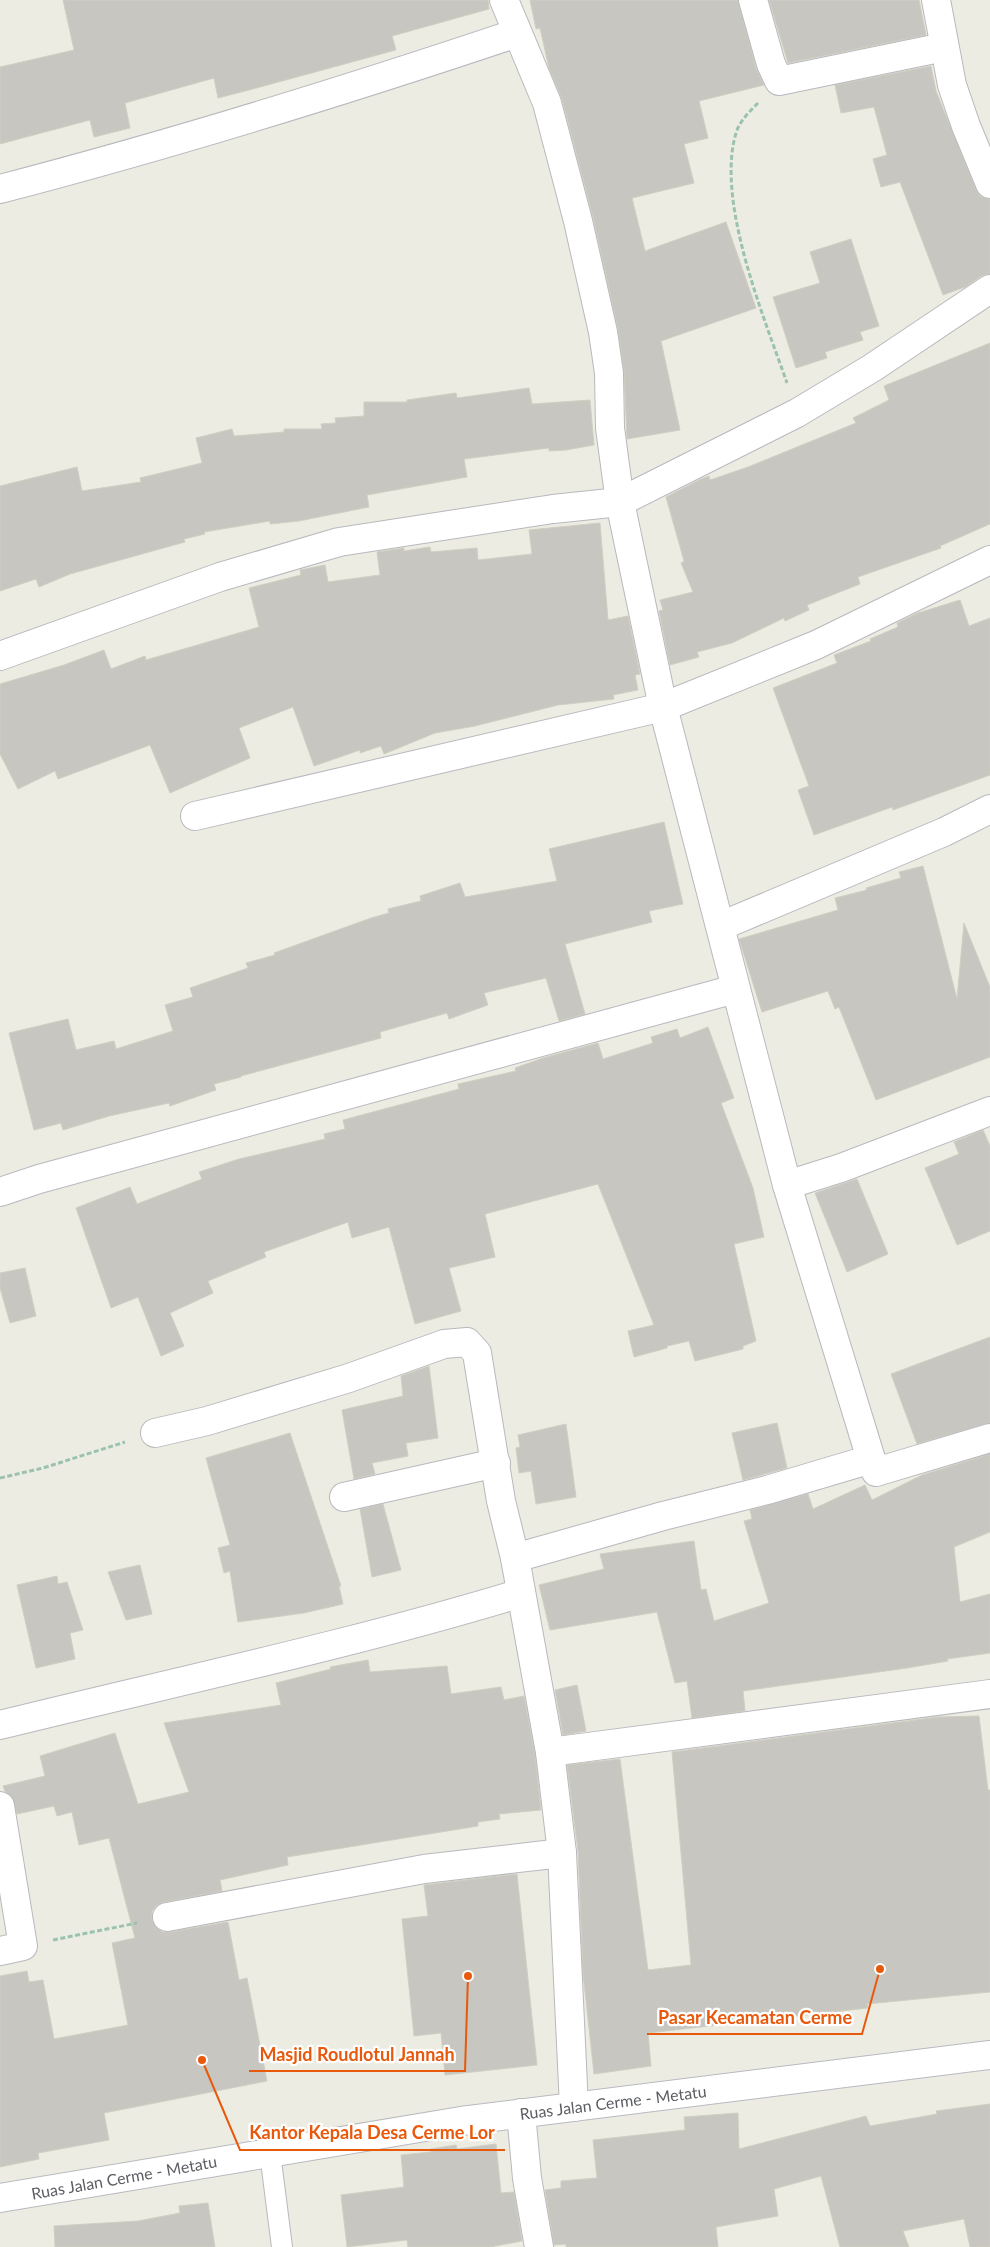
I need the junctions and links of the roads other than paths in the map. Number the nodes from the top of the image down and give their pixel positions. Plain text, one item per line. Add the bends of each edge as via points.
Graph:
1 (504, 0) edge
2 (753, 0) edge
3 (936, 0) edge
4 (516, 33) junction
5 (944, 47) junction
6 (990, 184) edge
7 (0, 188) edge
8 (990, 289) edge
9 (620, 502) junction
10 (990, 560) edge
11 (0, 656) edge
12 (663, 707) junction
13 (990, 809) edge
14 (195, 816) dead end
15 (721, 926) junction
16 (735, 989) junction
17 (990, 1111) edge
18 (787, 1185) junction
19 (0, 1192) edge
20 (155, 1433) road end
21 (990, 1438) edge
22 (871, 1459) junction
23 (496, 1463) junction
24 (344, 1497) dead end
25 (515, 1558) junction
26 (521, 1593) junction
27 (990, 1694) edge
28 (0, 1725) edge
29 (550, 1752) junction
30 (0, 1806) edge
31 (562, 1853) junction
32 (167, 1917) road end
33 (12, 1949) edge
34 (990, 2055) edge
35 (574, 2107) junction
36 (521, 2113) junction
37 (270, 2153) junction
38 (0, 2198) edge
39 (282, 2247) edge
40 (539, 2247) edge

1 - 4 street
2 - 5 street via 779,81
3 - 5 street
4 - 7 street via 399,73 110,160
4 - 9 street via 546,103 601,323 609,373 610,428
5 - 6 street via 952,85
8 - 9 street via 872,368 797,413
9 - 11 street via 553,509 339,542 220,578
9 - 12 street
10 - 12 street via 816,645
12 - 14 street
12 - 15 street
13 - 15 street via 944,832
15 - 16 street
16 - 18 street
16 - 19 street via 367,1088
17 - 18 street via 841,1168
18 - 22 street
20 - 23 street via 207,1421 349,1378 444,1344 467,1342 477,1353
21 - 22 street via 876,1472
22 - 25 street
23 - 24 street
23 - 25 street via 501,1501
25 - 26 street
26 - 28 street via 291,1657
26 - 29 street
27 - 29 street
29 - 31 street
30 - 33 street
31 - 32 street via 424,1869
31 - 35 street
34 - 35 street, Ruas Jalan Cerme - Metatu
35 - 36 street, Ruas Jalan Cerme - Metatu
36 - 37 street, Ruas Jalan Cerme - Metatu
36 - 40 street via 527,2178
37 - 38 street, Ruas Jalan Cerme - Metatu
37 - 39 lane

